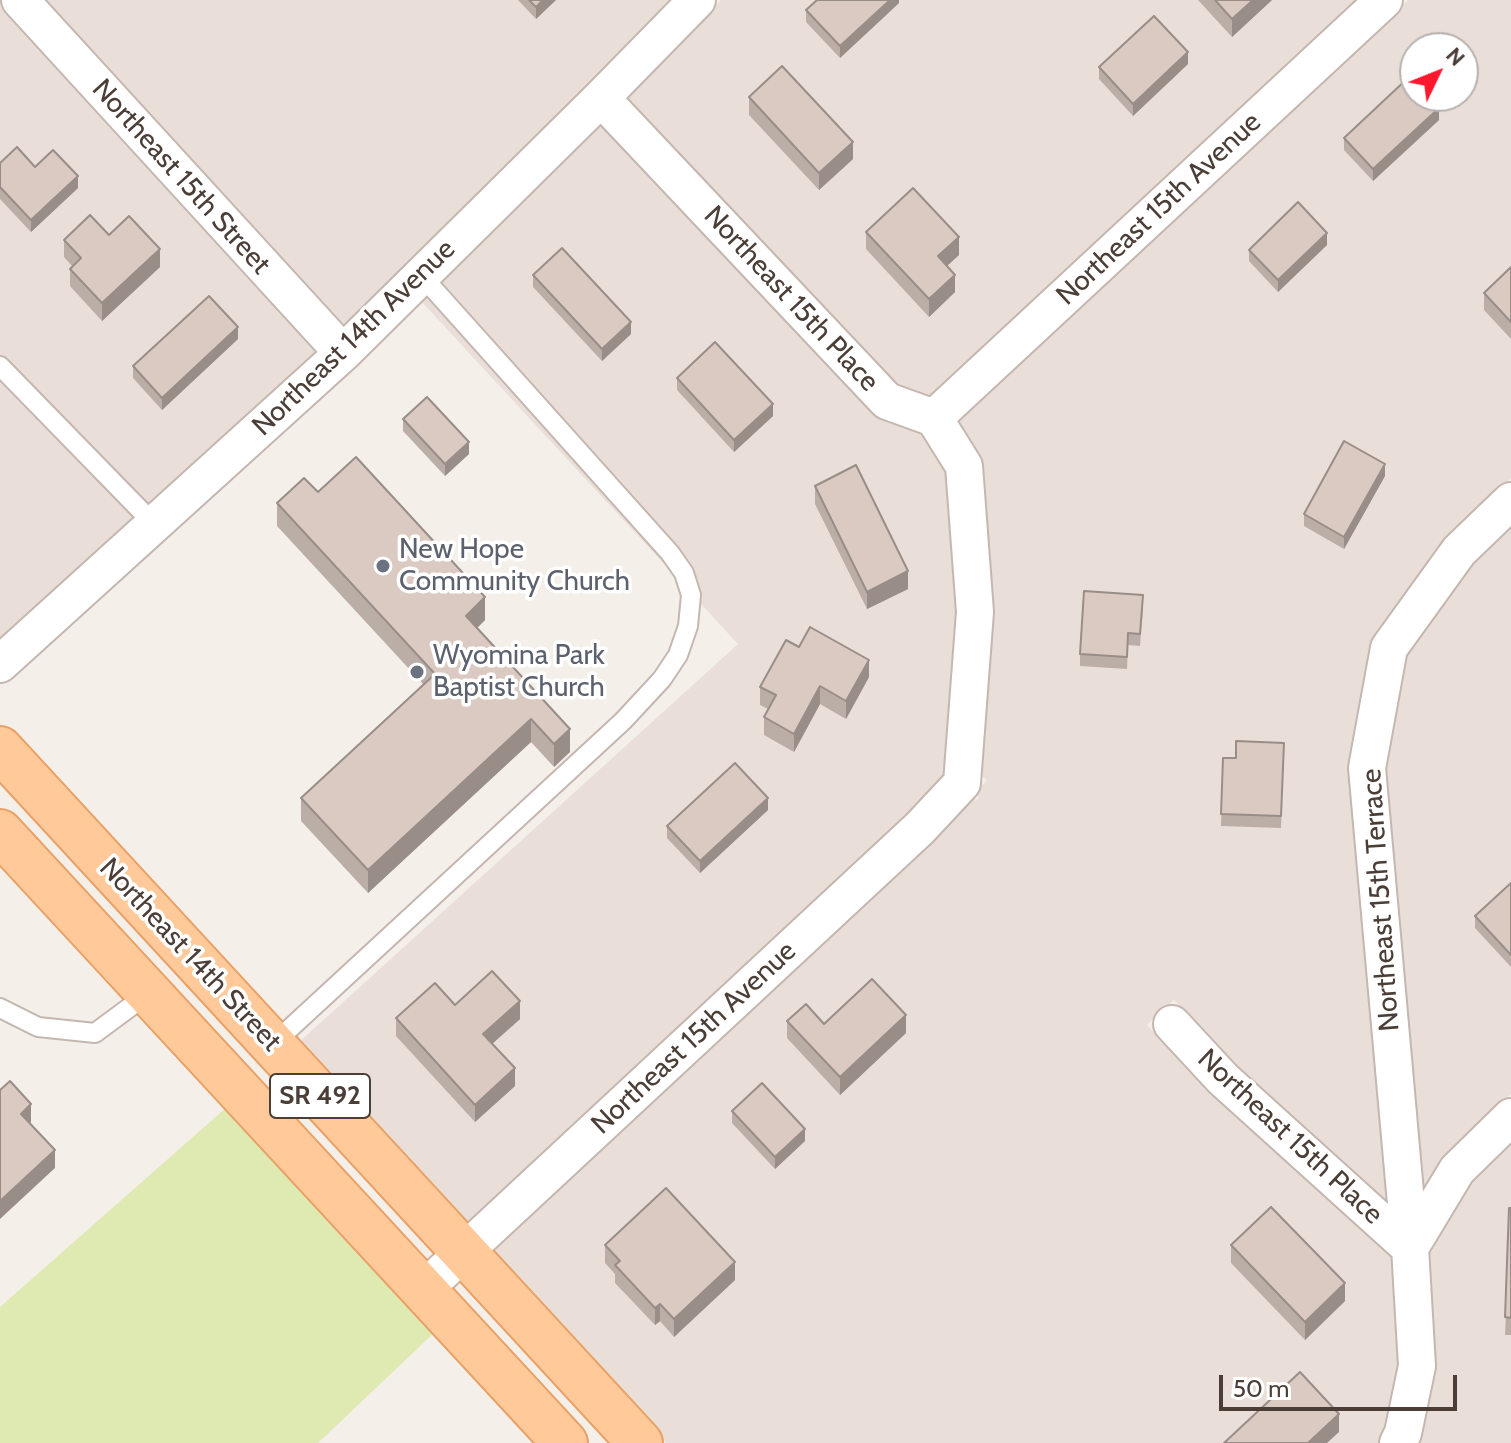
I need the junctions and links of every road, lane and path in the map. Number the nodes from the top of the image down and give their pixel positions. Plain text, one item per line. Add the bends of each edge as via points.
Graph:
1 (20, 0) edge
2 (697, 0) edge
3 (1384, 0) edge
4 (601, 98) junction
5 (421, 275) junction
6 (343, 353) junction
7 (0, 366) edge
8 (934, 418) junction
9 (1511, 501) edge
10 (154, 524) junction
11 (0, 664) edge
12 (0, 749) edge
13 (0, 832) edge
14 (149, 993) junction
15 (0, 1008) edge
16 (1172, 1024) dead end
17 (273, 1044) junction
18 (1511, 1117) edge
19 (1410, 1248) junction
20 (465, 1252) junction
21 (423, 1290) junction
22 (565, 1443) edge
23 (640, 1443) edge
24 (1398, 1443) edge

1 - 6 street, Northeast 15th Street
2 - 4 street, Northeast 14th Avenue
3 - 8 street, Northeast 15th Avenue
4 - 5 street, Northeast 14th Avenue
4 - 8 street, Northeast 15th Place via 887,401
5 - 6 street, Northeast 14th Avenue
5 - 17 lane via 670,553 691,595 688,626 662,679 623,721
6 - 10 street, Northeast 14th Avenue
7 - 10 lane
8 - 20 street, Northeast 15th Avenue via 964,466 975,612 962,783
9 - 19 street, Northeast 15th Terrace via 1459,551 1389,648 1367,768
10 - 11 street, Northeast 14th Avenue
12 - 17 main road, Northeast 14th Street / SR 492
13 - 14 main road, Northeast 14th Street / SR 492
14 - 15 lane via 95,1033 38,1027
14 - 21 main road, Northeast 14th Street / SR 492
16 - 19 street, Northeast 15th Place via 1223,1079
17 - 20 main road, Northeast 14th Street / SR 492
18 - 19 street via 1457,1170
19 - 24 street, Northeast 15th Terrace via 1417,1366
20 - 21 street, Northeast 15th Avenue
20 - 23 main road, Northeast 14th Street / SR 492
21 - 22 main road, Northeast 14th Street / SR 492

